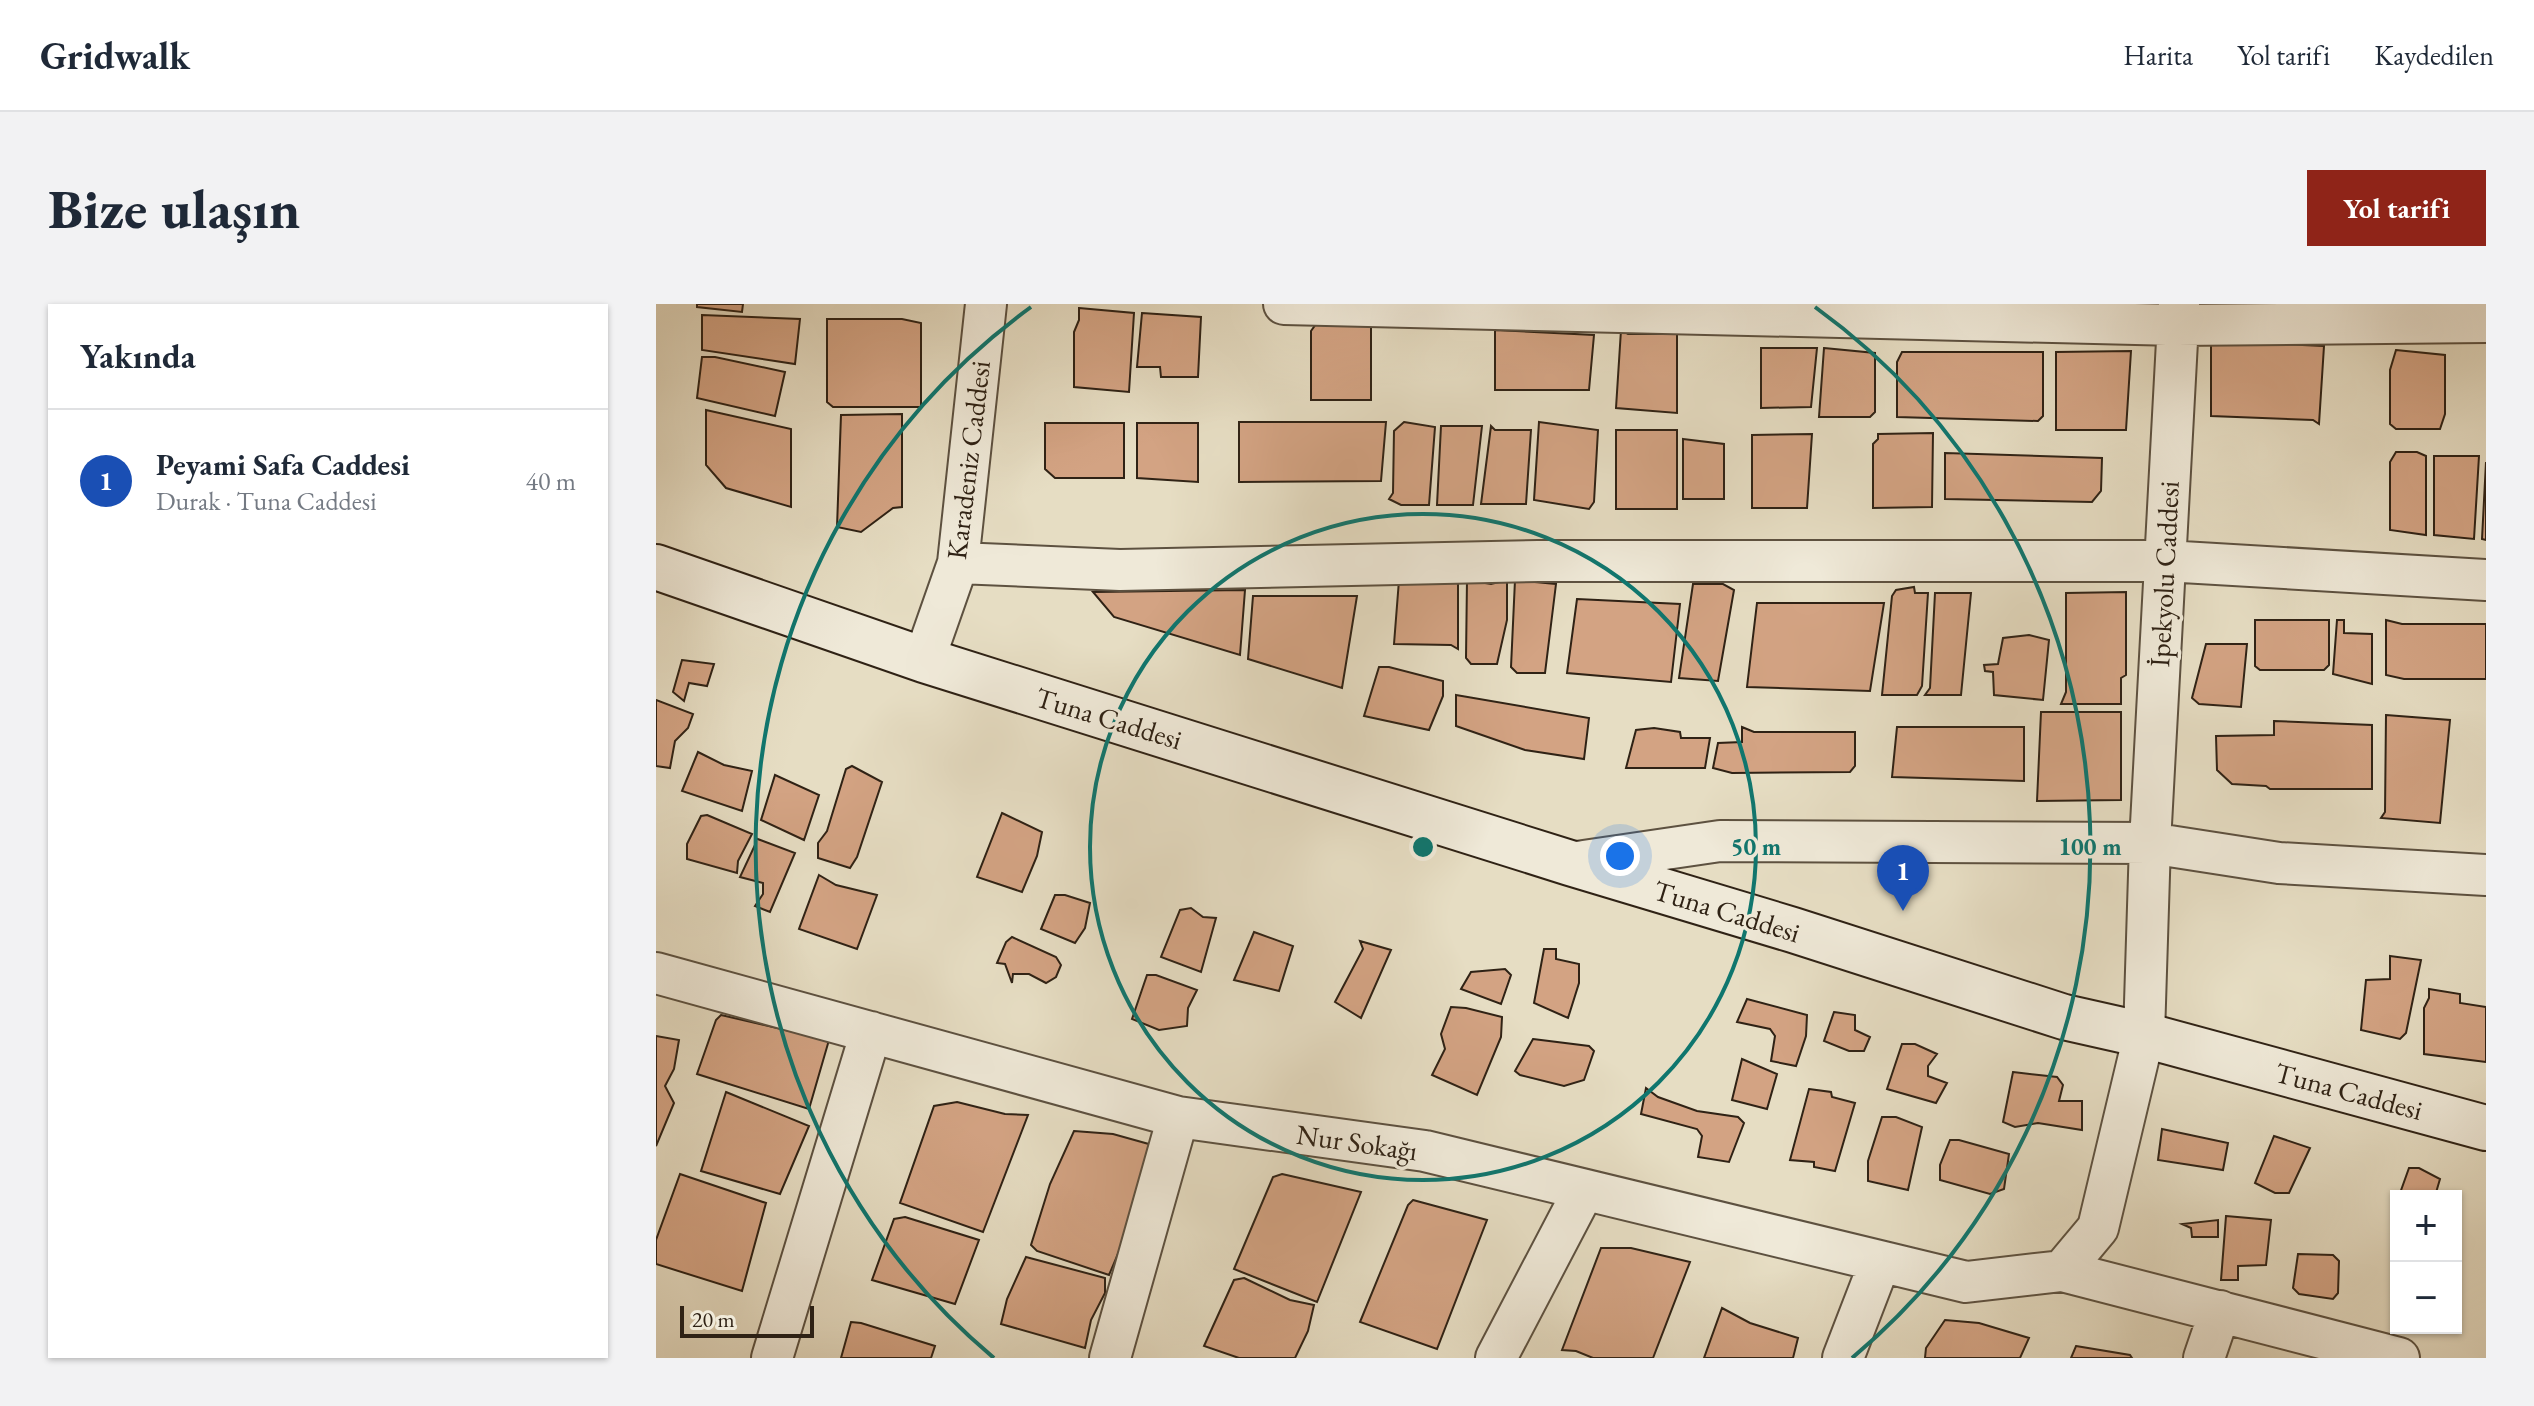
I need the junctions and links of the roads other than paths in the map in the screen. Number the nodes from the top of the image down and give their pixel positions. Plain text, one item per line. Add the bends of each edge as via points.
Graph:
1 (986, 304) edge
2 (1284, 304) edge
3 (2178, 314) edge
4 (2486, 322) edge
5 (2165, 561) junction
6 (958, 563) junction
7 (656, 567) edge
8 (2486, 580) edge
9 (924, 660) junction
10 (2150, 843) junction
11 (1570, 863) junction
12 (2486, 875) edge
13 (656, 973) edge
14 (871, 1032) junction
15 (2144, 1035) junction
16 (1178, 1117) junction
17 (2486, 1128) edge
18 (1584, 1190) junction
19 (1880, 1262) junction
20 (2062, 1271) junction
21 (2220, 1311) junction
22 (772, 1358) edge
23 (1110, 1358) edge
24 (1496, 1358) edge
25 (1843, 1358) edge
26 (2204, 1358) edge
27 (2399, 1358) edge

1 - 6 street, Karadeniz Caddesi
2 - 3 street
3 - 4 street
3 - 5 street, İpekyolu Caddesi
5 - 6 street via 1538,561 1120,570
5 - 8 street
5 - 10 street, İpekyolu Caddesi
6 - 9 street, Karadeniz Caddesi
7 - 9 main road, Tuna Caddesi
9 - 11 main road, Tuna Caddesi
10 - 11 street via 1720,841
10 - 12 street via 2279,863
10 - 15 street, İpekyolu Caddesi
11 - 15 main road, Tuna Caddesi via 2064,1017
13 - 14 street, Nur Sokağı
14 - 16 street, Nur Sokağı
14 - 22 street
15 - 17 main road, Tuna Caddesi
15 - 20 street, İpekyolu Caddesi via 2098,1228
16 - 18 street, Nur Sokağı via 1425,1151
16 - 23 street
18 - 19 street, Nur Sokağı
18 - 24 street
19 - 20 street, Nur Sokağı via 1966,1282
19 - 25 street
20 - 21 street
21 - 26 street
21 - 27 street

